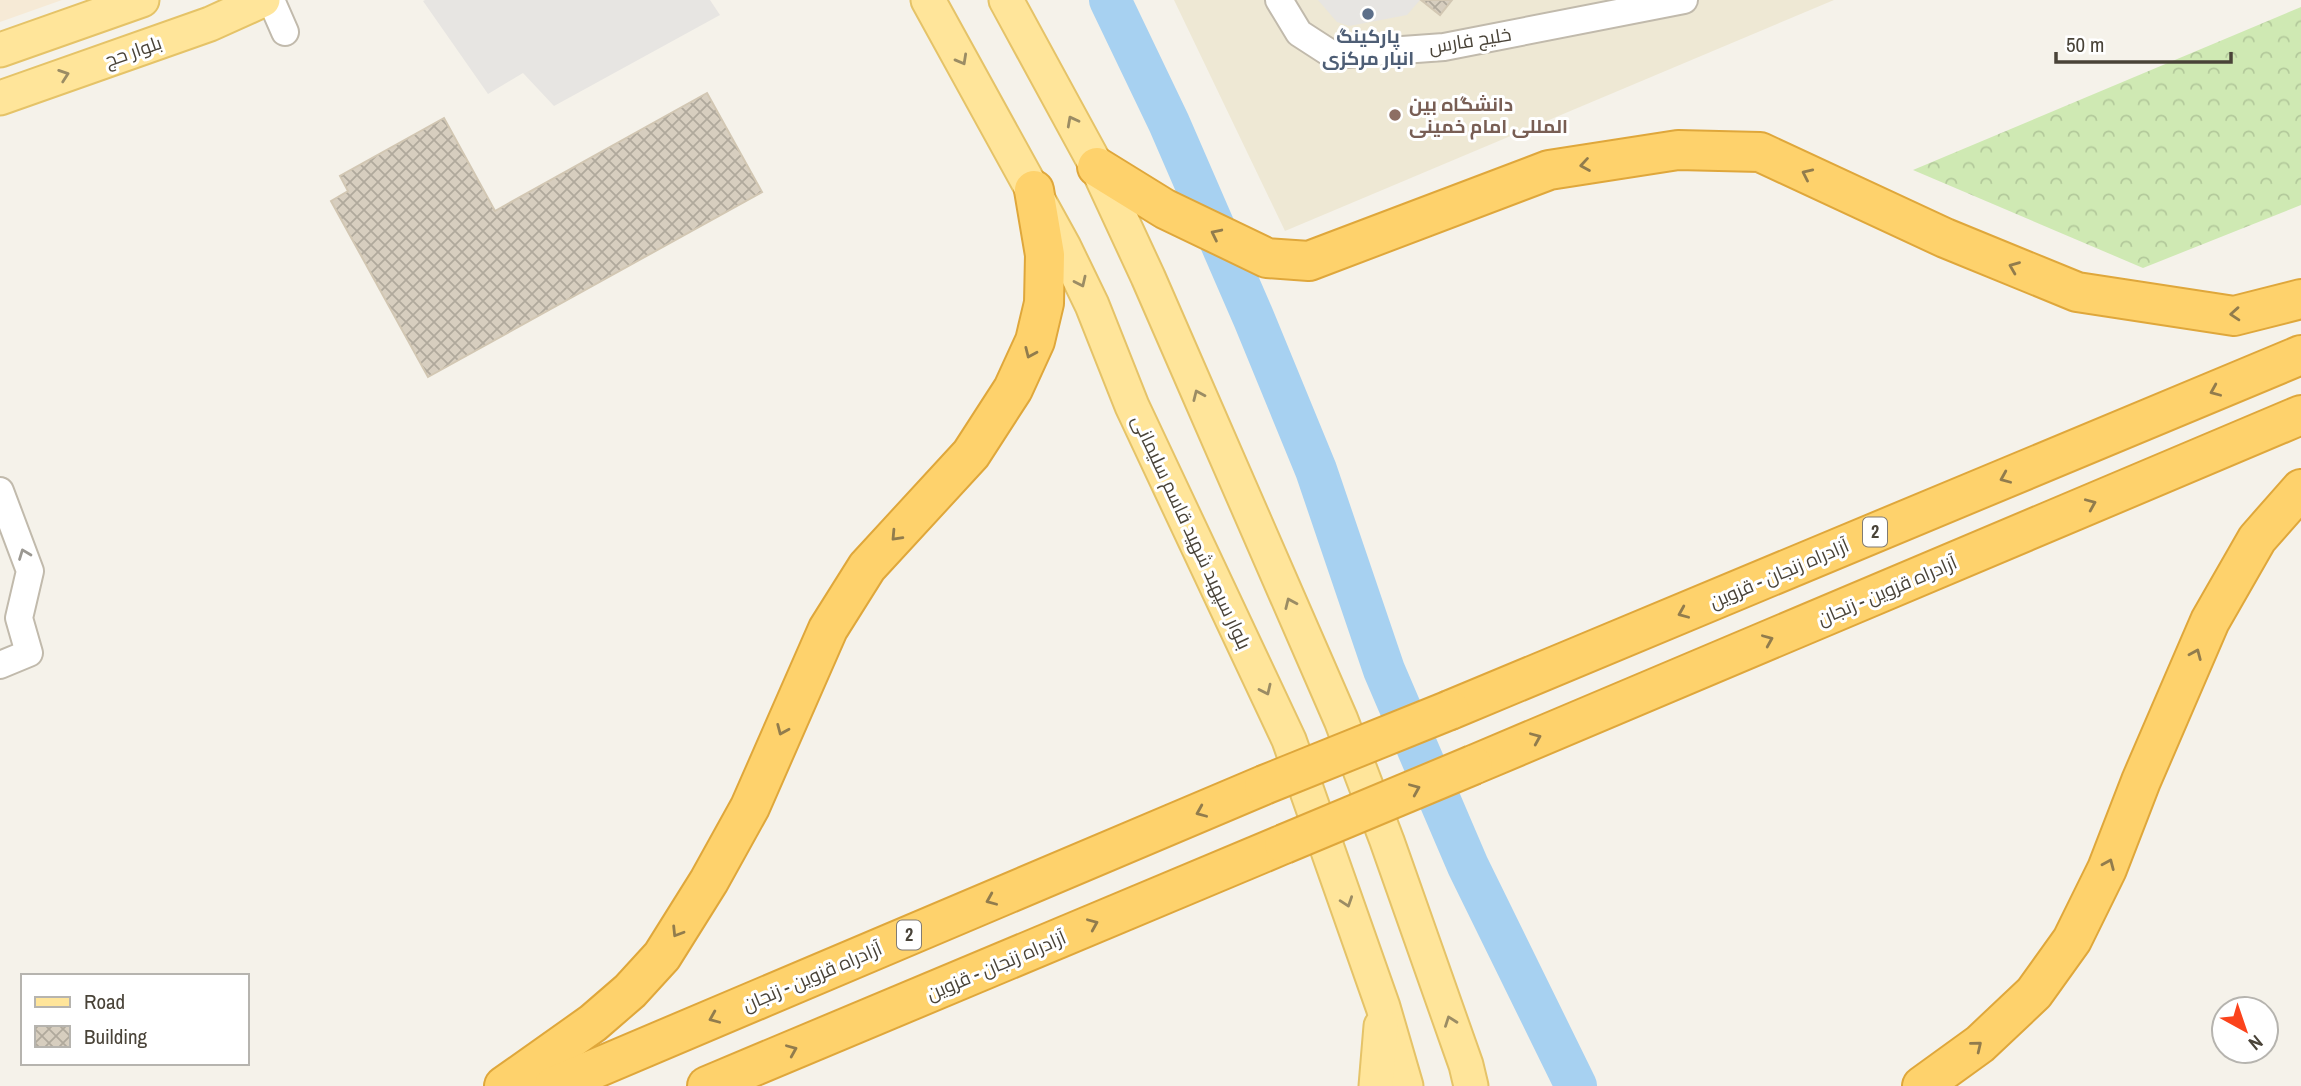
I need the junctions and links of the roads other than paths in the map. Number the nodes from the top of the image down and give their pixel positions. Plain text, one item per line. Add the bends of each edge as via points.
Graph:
1 (142, 0) edge
2 (263, 0) edge
3 (271, 0) edge
4 (928, 0) edge
5 (1006, 0) edge
6 (1279, 0) edge
7 (1684, 0) edge
8 (285, 32) dead end
9 (0, 50) edge
10 (0, 98) edge
11 (1097, 167) junction
12 (1034, 190) junction
13 (2301, 299) edge
14 (2301, 355) edge
15 (2301, 415) edge
16 (2301, 489) edge
17 (0, 491) edge
18 (9, 613) edge
19 (0, 665) edge
20 (1264, 785) joint
21 (1284, 844) joint
22 (1383, 1007) junction
23 (503, 1086) edge
24 (554, 1086) edge
25 (707, 1086) edge
26 (1376, 1086) edge
27 (1406, 1086) edge
28 (1471, 1086) edge
29 (1922, 1086) edge

1 - 9 main road
10 -> 2 main road, بلوار حج via 210,24
3 - 8 street
4 -> 12 main road, بلوار سپهبد شهید قاسم سلیمانی
11 -> 5 main road
6 - 7 street, خلیج فارس via 1299,33 1333,55 1444,47
13 -> 11 highway via 2234,316 2077,292 1945,239 1760,152 1678,150 1549,170 1309,261 1267,258 1165,209
28 -> 11 main road via 1341,720
12 -> 22 main road, بلوار سپهبد شهید قاسم سلیمانی via 1092,305 1132,406 1289,740
12 -> 23 highway via 1045,255 1044,303 1035,341 1013,389 971,454 867,567 828,629 750,807 662,956 593,1023
14 -> 20 highway, آزادراه زنجان - قزوین / 2, bridge
21 -> 15 highway, آزادراه قزوین - زنجان, bridge
29 -> 16 highway via 1980,1044 2034,993 2072,940 2107,869 2210,621 2257,538
18 -> 17 street via 30,570
18 - 19 street via 29,653
20 -> 24 highway, آزادراه قزوین - زنجان / 2
25 -> 21 highway, آزادراه زنجان - قزوین
22 - 26 main road
22 - 27 main road, بلوار سپهبد شهید قاسم سلیمانی

